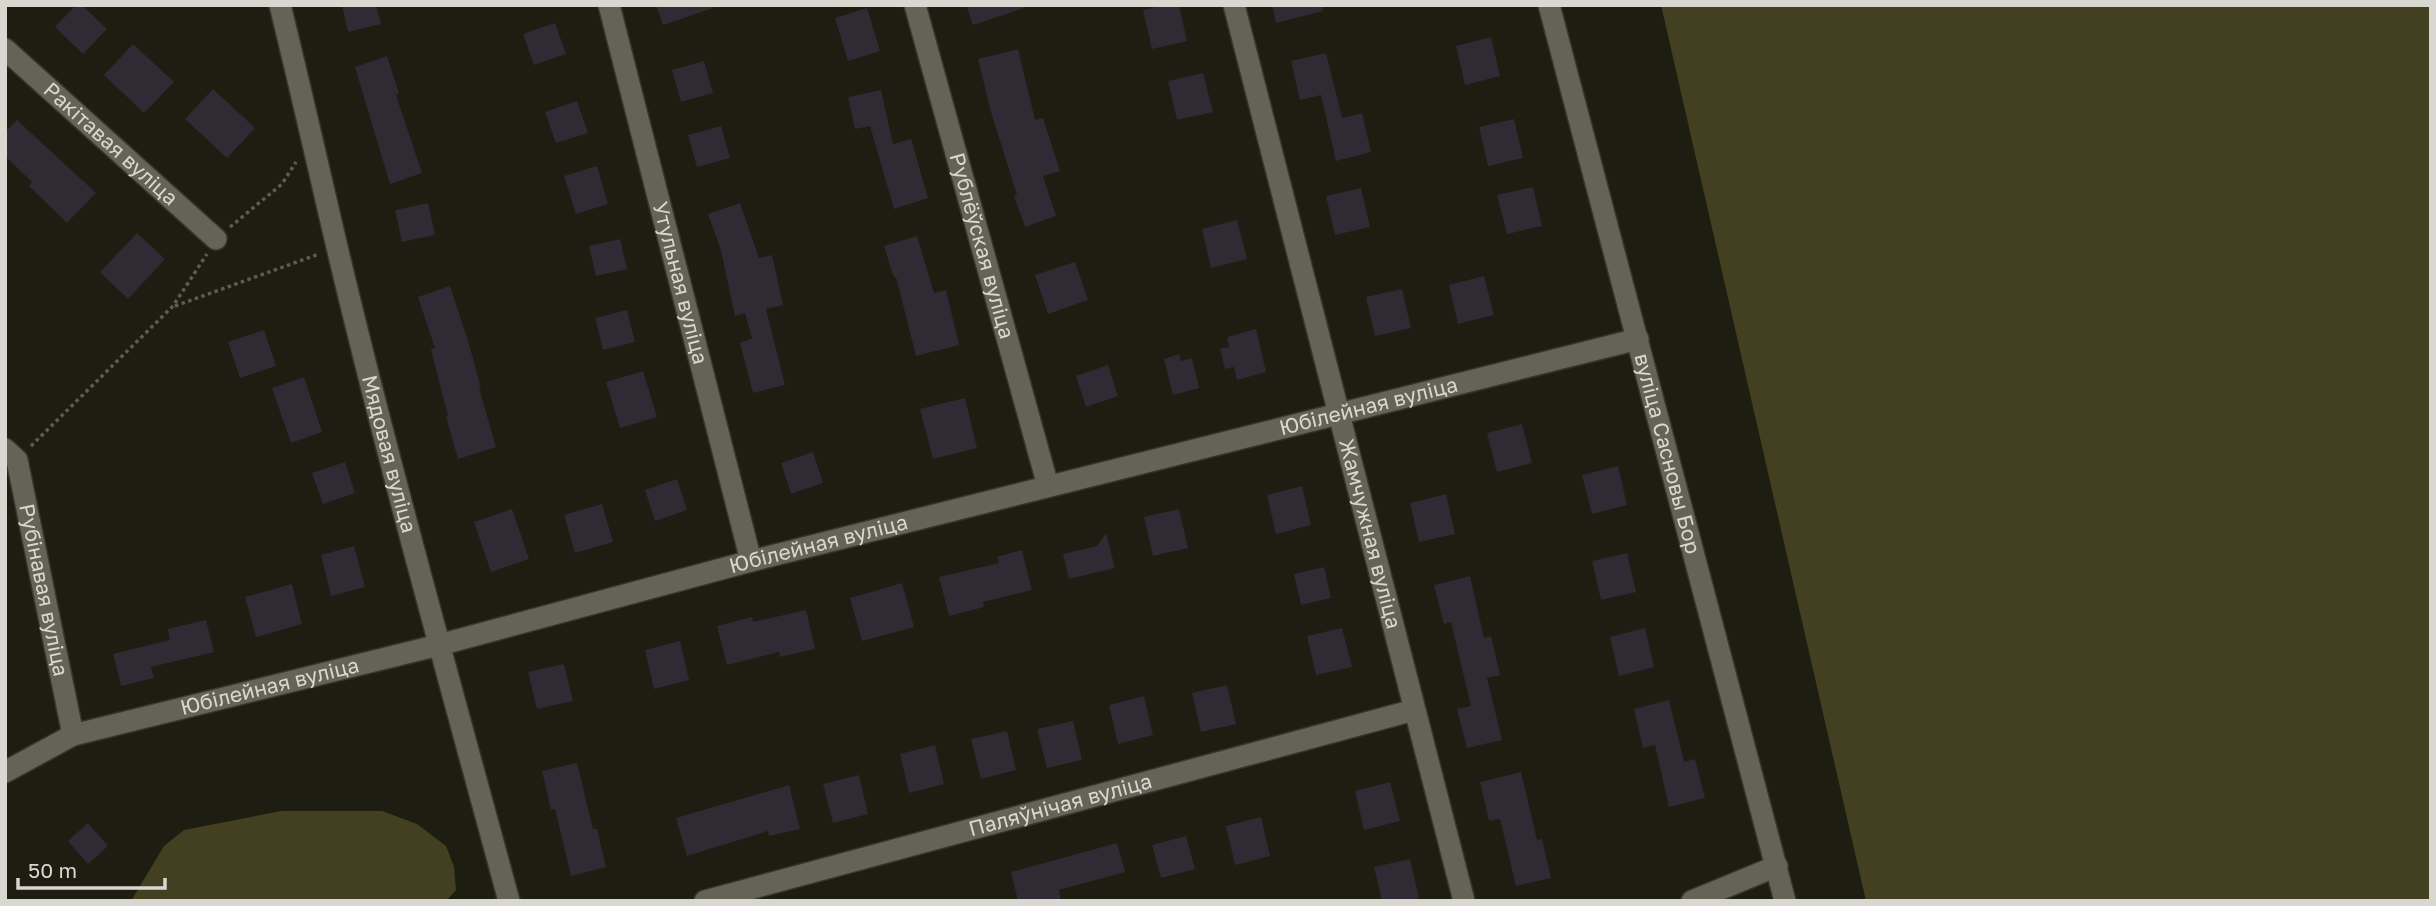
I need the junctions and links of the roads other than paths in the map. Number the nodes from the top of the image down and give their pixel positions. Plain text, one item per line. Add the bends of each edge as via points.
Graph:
1 (280, 5) edge
2 (609, 5) edge
3 (915, 5) edge
4 (1234, 5) edge
5 (1549, 5) edge
6 (5, 49) edge
7 (216, 239) road end
8 (1638, 339) junction
9 (1338, 414) junction
10 (11, 455) edge
11 (1048, 486) junction
12 (751, 561) junction
13 (439, 645) junction
14 (1414, 710) junction
15 (73, 735) junction
16 (5, 772) edge
17 (1777, 866) junction
18 (509, 901) edge
19 (705, 901) edge
20 (1464, 901) edge
21 (1692, 901) edge
22 (1784, 901) edge

1 - 13 street, Мядовая вуліца
2 - 12 street, Утульная вуліца
3 - 11 street, Рублёўская вуліца
4 - 9 street, Жамчужная вуліца
5 - 8 street, вуліца Сасновы Бор
6 - 7 street, Ракітавая вуліца
8 - 9 street, Юбілейная вуліца
8 - 17 street, вуліца Сасновы Бор
9 - 11 street, Юбілейная вуліца
9 - 14 street, Жамчужная вуліца
10 - 15 street, Рубінавая вуліца
11 - 12 street, Юбілейная вуліца
12 - 13 street, Юбілейная вуліца
13 - 15 street, Юбілейная вуліца
13 - 18 street, Мядовая вуліца
14 - 19 street, Паляўнічая вуліца
14 - 20 street, Жамчужная вуліца
15 - 16 street, Юбілейная вуліца
17 - 21 street
17 - 22 street, вуліца Сасновы Бор

